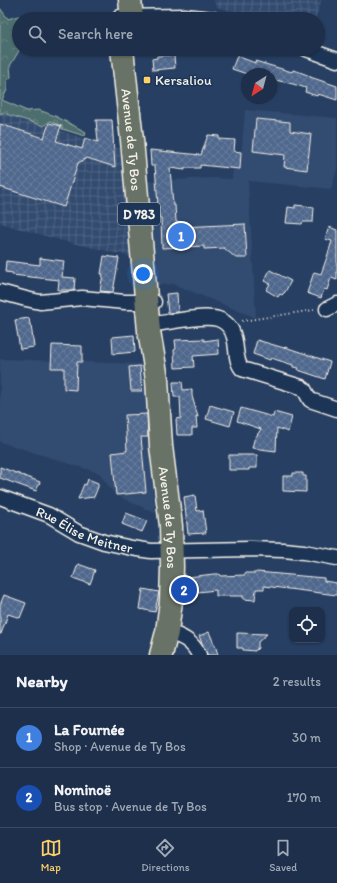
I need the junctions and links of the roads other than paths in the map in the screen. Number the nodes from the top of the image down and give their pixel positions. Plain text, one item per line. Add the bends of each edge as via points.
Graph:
1 (123, 56) edge
2 (133, 56) edge
3 (325, 56) edge
4 (337, 60) edge
5 (0, 292) edge
6 (150, 302) junction
7 (152, 324) junction
8 (337, 409) edge
9 (0, 497) edge
10 (172, 551) junction
11 (337, 558) edge
12 (167, 632) junction
13 (161, 655) edge
14 (199, 655) edge

1 - 6 main road, Avenue de Ty Bos / D 783
2 - 6 main road, Avenue de Ty Bos / D 783
3 - 4 street
5 - 6 street via 40,302 82,298
6 - 7 main road, Avenue de Ty Bos / D 783
7 - 8 street via 218,319 228,325 234,337 238,363 242,369 301,387 310,400
7 - 10 main road, Avenue de Ty Bos / D 783 via 152,357 157,379
9 - 10 street, Rue Élise Meitner via 49,515 79,533 104,542 151,551
10 - 11 street, Rue Élise Meitner via 278,550
10 - 12 main road, Avenue de Ty Bos / D 783 via 171,601
12 - 13 main road, Avenue de Ty Bos / D 783
12 - 14 street via 188,640

